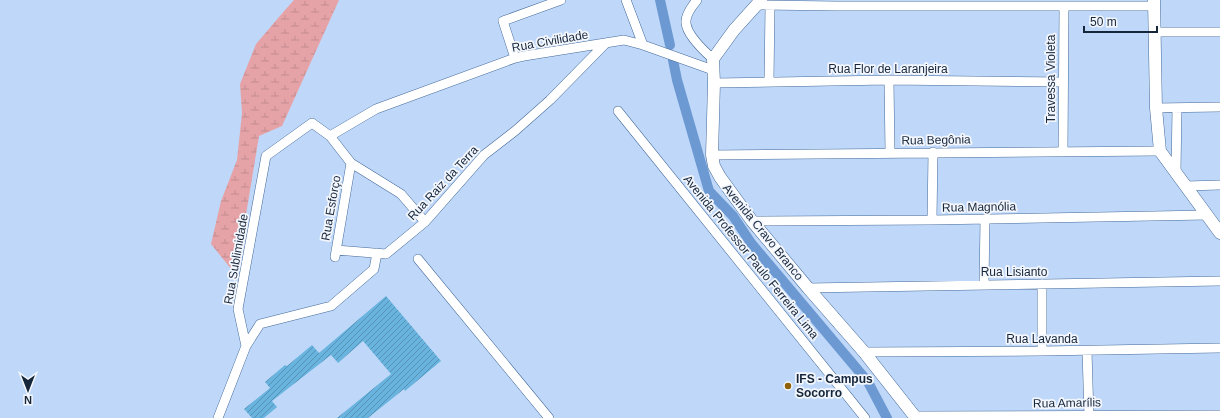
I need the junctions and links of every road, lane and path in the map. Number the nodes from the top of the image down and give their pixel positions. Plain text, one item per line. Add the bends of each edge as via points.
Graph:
1 (561, 0) edge
2 (626, 0) edge
3 (697, 0) edge
4 (836, 3) edge
5 (1154, 3) edge
6 (762, 4) edge
7 (1064, 6) junction
8 (1155, 32) junction
9 (1220, 32) edge
10 (606, 43) junction
11 (643, 45) junction
12 (515, 58) junction
13 (713, 64) junction
14 (889, 80) junction
15 (769, 81) junction
16 (1062, 82) junction
17 (714, 83) junction
18 (1220, 107) edge
19 (1156, 108) junction
20 (1177, 108) junction
21 (618, 110) dead end
22 (330, 136) junction
23 (1160, 151) junction
24 (933, 152) junction
25 (1062, 152) junction
26 (890, 153) junction
27 (712, 155) junction
28 (352, 163) junction
29 (1176, 172) junction
30 (1220, 185) edge
31 (1186, 186) junction
32 (1207, 215) junction
33 (985, 218) junction
34 (932, 220) junction
35 (752, 221) junction
36 (425, 222) junction
37 (1220, 233) edge
38 (335, 253) joint
39 (377, 253) junction
40 (418, 258) dead end
41 (1220, 281) edge
42 (984, 284) junction
43 (1042, 284) junction
44 (808, 288) junction
45 (246, 346) junction
46 (1220, 348) edge
47 (1042, 351) junction
48 (1087, 351) junction
49 (864, 352) junction
50 (1220, 415) edge
51 (1089, 416) junction
52 (1120, 416) edge
53 (916, 417) edge
54 (218, 418) edge
55 (549, 418) edge
56 (865, 418) edge

1 - 12 street via 503,22
2 - 11 street
3 - 13 street via 688,14 686,24
4 - 6 street
4 - 7 street
5 - 7 street
5 - 8 street
6 - 13 street via 734,30
6 - 15 street
7 - 16 street, Travessa Violeta
8 - 9 street
8 - 19 street
10 - 11 street, Rua Civilidade via 624,40
10 - 12 street, Rua Civilidade
10 - 36 street, Rua Raiz da Terra via 550,100 484,155
11 - 13 street, Rua Civilidade
12 - 22 street, Rua Civilidade via 376,109
13 - 17 street, Avenida Cravo Branco
14 - 15 street, Rua Flor de Laranjeira
14 - 16 street, Rua Flor de Laranjeira
14 - 26 street
15 - 17 street, Rua Flor de Laranjeira
16 - 25 street, Travessa Violeta
17 - 27 street, Avenida Cravo Branco
18 - 20 street
19 - 20 street
19 - 23 street
20 - 29 street
21 - 56 street, Avenida Professor Paulo Ferreira Lima
22 - 28 street
22 - 45 street, Rua Sublimidade via 312,123 266,156 238,309
23 - 25 street, Rua Begônia
23 - 29 street
24 - 25 street, Rua Begônia
24 - 26 street, Rua Begônia
24 - 34 street
26 - 27 street, Rua Begônia
27 - 35 street, Avenida Cravo Branco via 720,177
28 - 36 street via 401,194
28 - 38 street, Rua Esforço
29 - 31 street
30 - 31 street
31 - 32 street
32 - 33 street, Rua Magnólia
32 - 37 street
33 - 34 street, Rua Magnólia
33 - 42 street
34 - 35 street, Rua Magnólia
35 - 44 street, Avenida Cravo Branco
36 - 39 street, Rua Raiz da Terra via 386,254
38 - 39 street, Rua Raiz da Terra
39 - 45 street via 374,269 331,306 260,324
40 - 55 street
41 - 43 street, Rua Lisianto
42 - 43 street, Rua Lisianto
42 - 44 street, Rua Lisianto
43 - 47 street
44 - 49 street, Avenida Cravo Branco
45 - 54 street
46 - 48 street, Rua Lavanda
47 - 48 street, Rua Lavanda
47 - 49 street, Rua Lavanda
48 - 51 street
49 - 53 street, Avenida Cravo Branco
50 - 52 street, Rua Amarílis
51 - 52 street, Rua Amarílis
51 - 53 street, Rua Amarílis

